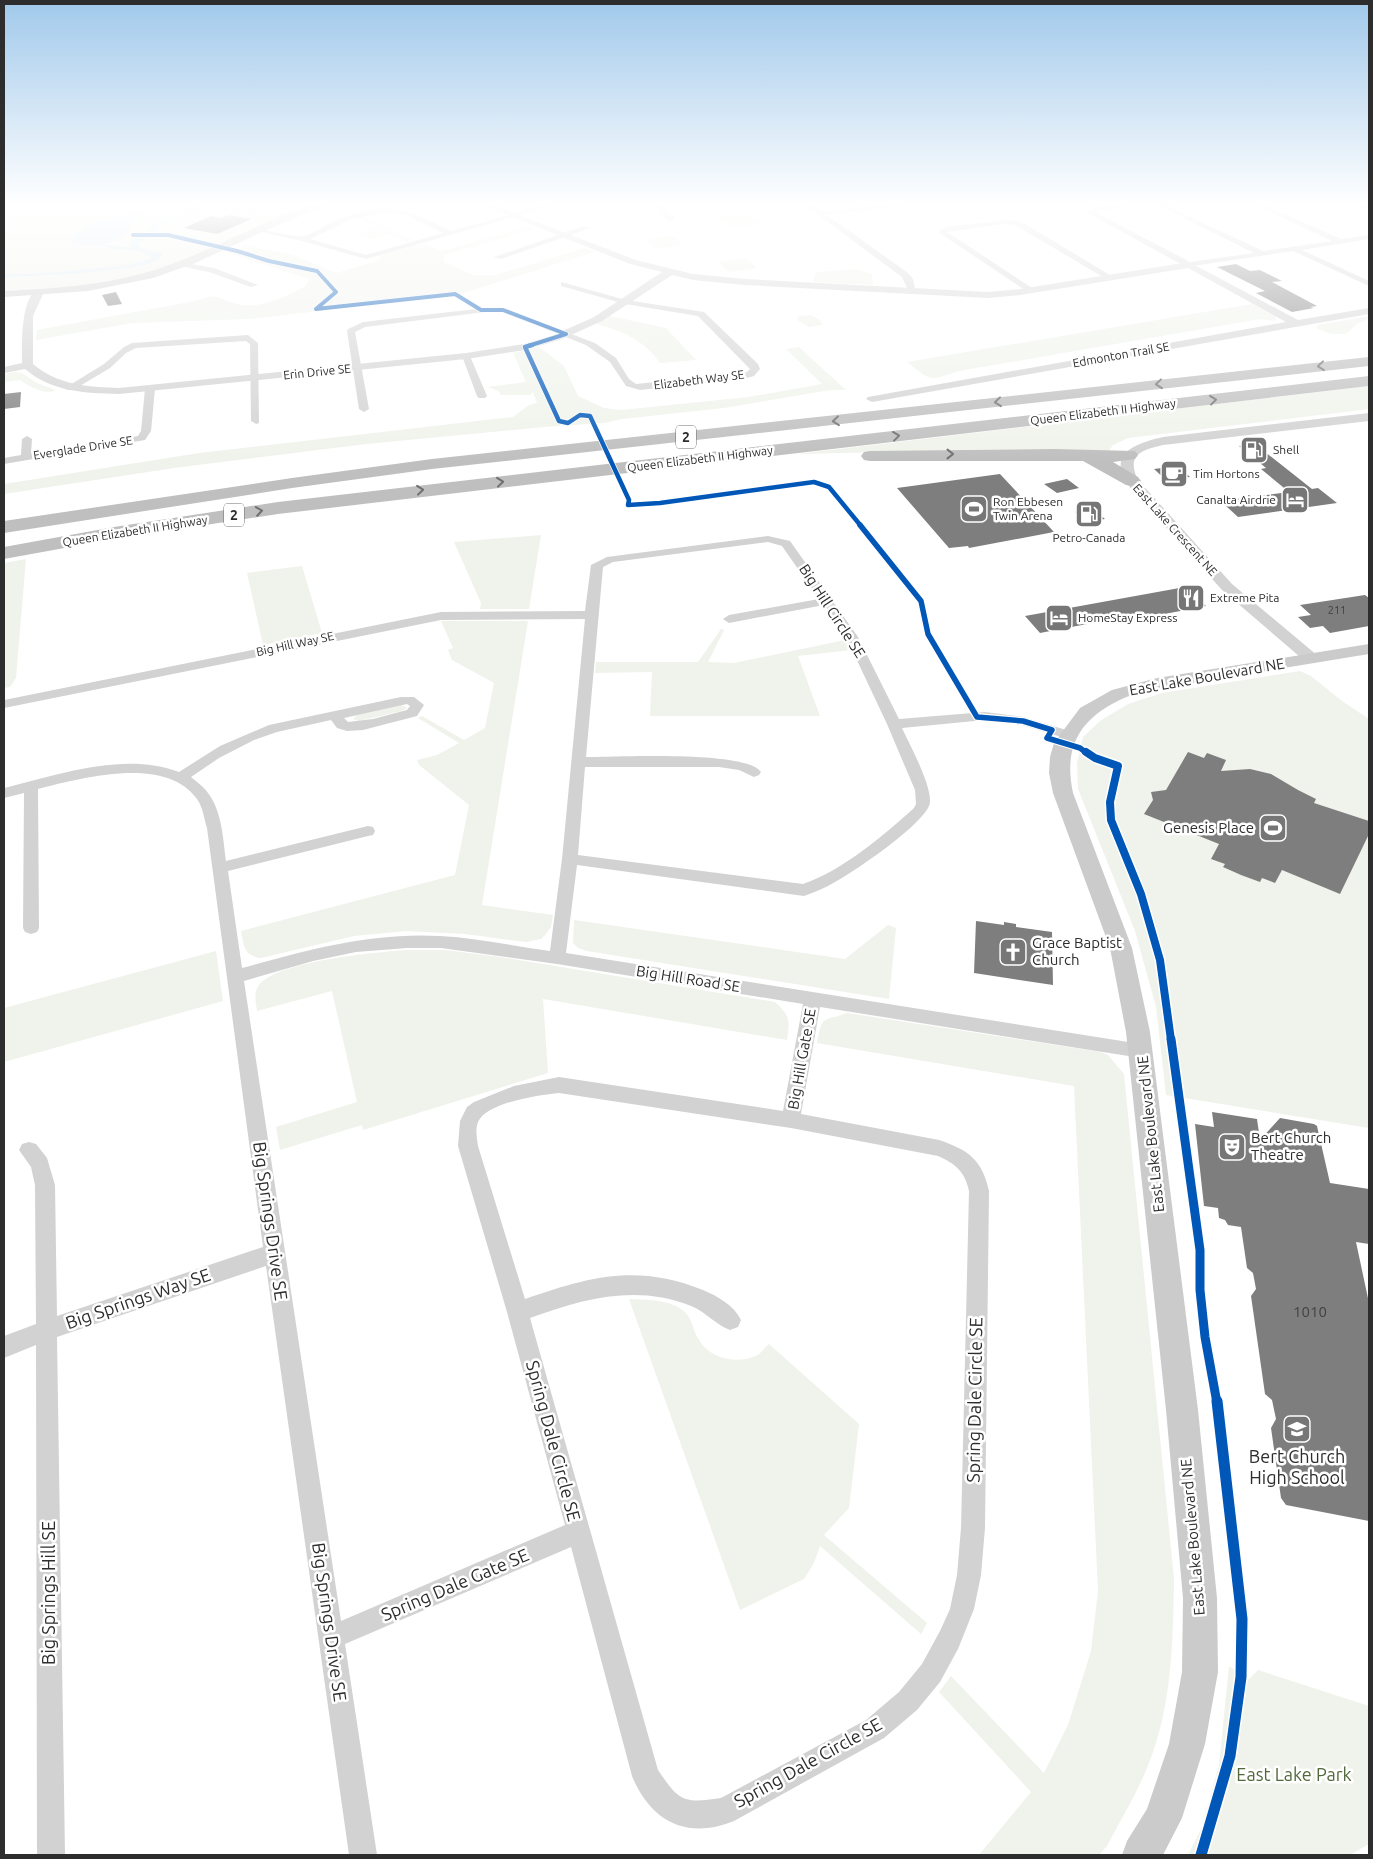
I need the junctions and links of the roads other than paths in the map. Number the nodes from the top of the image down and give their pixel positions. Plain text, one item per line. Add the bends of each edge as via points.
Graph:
1 (75, 290) edge
2 (583, 290) edge
3 (642, 290) edge
4 (875, 290) edge
5 (1031, 290) edge
6 (1234, 290) edge
7 (39, 292) junction
8 (913, 292) joint
9 (4, 294) edge
10 (624, 302) junction
11 (1369, 311) edge
12 (1297, 324) junction
13 (566, 334) junction
14 (466, 356) junction
15 (1369, 360) edge
16 (27, 366) junction
17 (357, 368) junction
18 (4, 370) edge
19 (254, 378) junction
20 (1369, 381) edge
21 (70, 388) junction
22 (150, 389) junction
23 (482, 396) dead end
24 (872, 399) joint
25 (364, 409) dead end
26 (1369, 417) edge
27 (256, 422) dead end
28 (27, 440) dead end
29 (562, 450) junction
30 (1054, 454) junction
31 (1129, 455) junction
32 (26, 457) junction
33 (4, 461) edge
34 (534, 478) junction
35 (1132, 482) junction
36 (4, 526) edge
37 (4, 553) edge
38 (827, 601) junction
39 (591, 615) junction
40 (729, 619) dead end
41 (1369, 650) edge
42 (1312, 658) junction
43 (4, 704) edge
44 (337, 715) junction
45 (894, 724) junction
46 (1068, 735) junction
47 (578, 762) junction
48 (754, 772) dead end
49 (181, 777) junction
50 (31, 787) junction
51 (4, 793) edge
52 (368, 831) dead end
53 (570, 859) junction
54 (220, 868) junction
55 (30, 928) dead end
56 (557, 958) junction
57 (235, 978) junction
58 (812, 999) junction
59 (1141, 1051) junction
60 (791, 1120) junction
61 (29, 1150) dead end
62 (274, 1254) junction
63 (518, 1312) junction
64 (730, 1320) dead end
65 (47, 1330) junction
66 (4, 1347) edge
67 (578, 1532) junction
68 (332, 1637) junction
69 (51, 1855) edge
70 (363, 1855) edge
71 (1141, 1855) edge

1 - 7 main road
2 - 10 street
3 - 10 street, Erin Drive SE
4 - 8 street
5 - 8 street via 966,295
6 - 12 street
7 - 9 main road
7 - 16 street via 28,316
10 - 13 street, Erin Drive SE
10 - 13 street, Elizabeth Way SE via 704,315 755,366 755,370 746,375 635,387 625,381 614,361 600,349
11 - 12 street, Edmonton Trail SE
12 - 24 street, Edmonton Trail SE
13 - 14 street, Erin Drive SE via 525,347
13 - 17 street via 495,309 363,325 350,331
14 - 17 street, Erin Drive SE
14 - 23 street
15 -> 29 highway, Queen Elizabeth II Highway / 2
16 - 18 street
16 - 21 street, Erin Drive SE via 46,380
17 - 19 street, Erin Drive SE
17 - 25 street
19 - 21 street via 254,343 248,338 234,338 135,344 123,350 108,366
19 - 22 street, Erin Drive SE
19 - 27 street
34 -> 20 highway, Queen Elizabeth II Highway / 2
21 - 22 street, Erin Drive SE
22 - 32 street, Everglade Drive SE via 146,431 141,438
24 - 29 highway
26 - 31 street via 1163,441 1141,447
28 - 32 street
29 - 36 highway, Queen Elizabeth II Highway / 2 via 292,483
30 - 31 highway
34 -> 30 highway via 592,477 829,457
30 - 35 highway via 1093,459
31 - 35 street, East Lake Crescent NE via 1126,468
32 - 33 street, Everglade Drive SE
37 -> 34 highway, Queen Elizabeth II Highway / 2 via 278,508
35 - 42 street, East Lake Crescent NE via 1227,587
38 - 39 street, Big Hill Circle SE via 790,546 768,539 601,562 596,568
38 - 40 street
38 - 45 street, Big Hill Circle SE via 852,637
39 - 43 street, Big Hill Way SE via 422,619
39 - 47 street, Big Hill Circle SE
41 - 42 main road, East Lake Boulevard NE
42 - 46 main road, East Lake Boulevard NE via 1125,692 1087,712
44 - 44 street via 342,726 353,727 412,713 417,705 409,700
44 - 49 street via 254,735 206,759
45 - 46 street via 994,717 1023,721
45 - 53 street, Big Hill Circle SE via 922,790 923,804 914,816 875,847 813,888 790,890
46 - 59 main road, East Lake Boulevard NE via 1060,757 1063,793 1121,948
47 - 48 street via 719,762 743,766
47 - 53 street, Big Hill Circle SE
49 - 50 street, Big Springs Drive SE via 159,771 116,769
49 - 54 street, Big Springs Drive SE via 203,796 209,809
50 - 51 street, Big Springs Drive SE
50 - 55 street
52 - 54 street
53 - 56 street, Big Hill Circle SE
54 - 57 street, Big Springs Drive SE
56 - 57 street, Big Hill Road SE via 457,944 407,942 313,954
56 - 58 street, Big Hill Road SE
57 - 62 street, Big Springs Drive SE
58 - 59 street, Big Hill Road SE
58 - 60 street, Big Hill Gate SE
59 - 71 main road, East Lake Boulevard NE via 1182,1410 1200,1615 1200,1672 1188,1744 1163,1818
60 - 63 street, Spring Dale Circle SE via 559,1085 520,1092 485,1105 474,1113 468,1123 468,1146
60 - 67 street, Spring Dale Circle SE via 939,1148 956,1154 977,1177 973,1528 969,1575 962,1608 950,1640 931,1673 908,1701 875,1729 724,1811 695,1816 677,1811 659,1795 646,1776
61 - 65 street, Big Springs Hill SE via 40,1164 45,1185
62 - 65 street, Big Springs Way SE
62 - 68 street, Big Springs Drive SE
63 - 64 street via 581,1290 617,1283 658,1285 685,1293 714,1305
63 - 67 street, Spring Dale Circle SE
65 - 66 street, Big Springs Way SE
65 - 69 street, Big Springs Hill SE
67 - 68 street, Spring Dale Gate SE
68 - 70 street, Big Springs Drive SE

